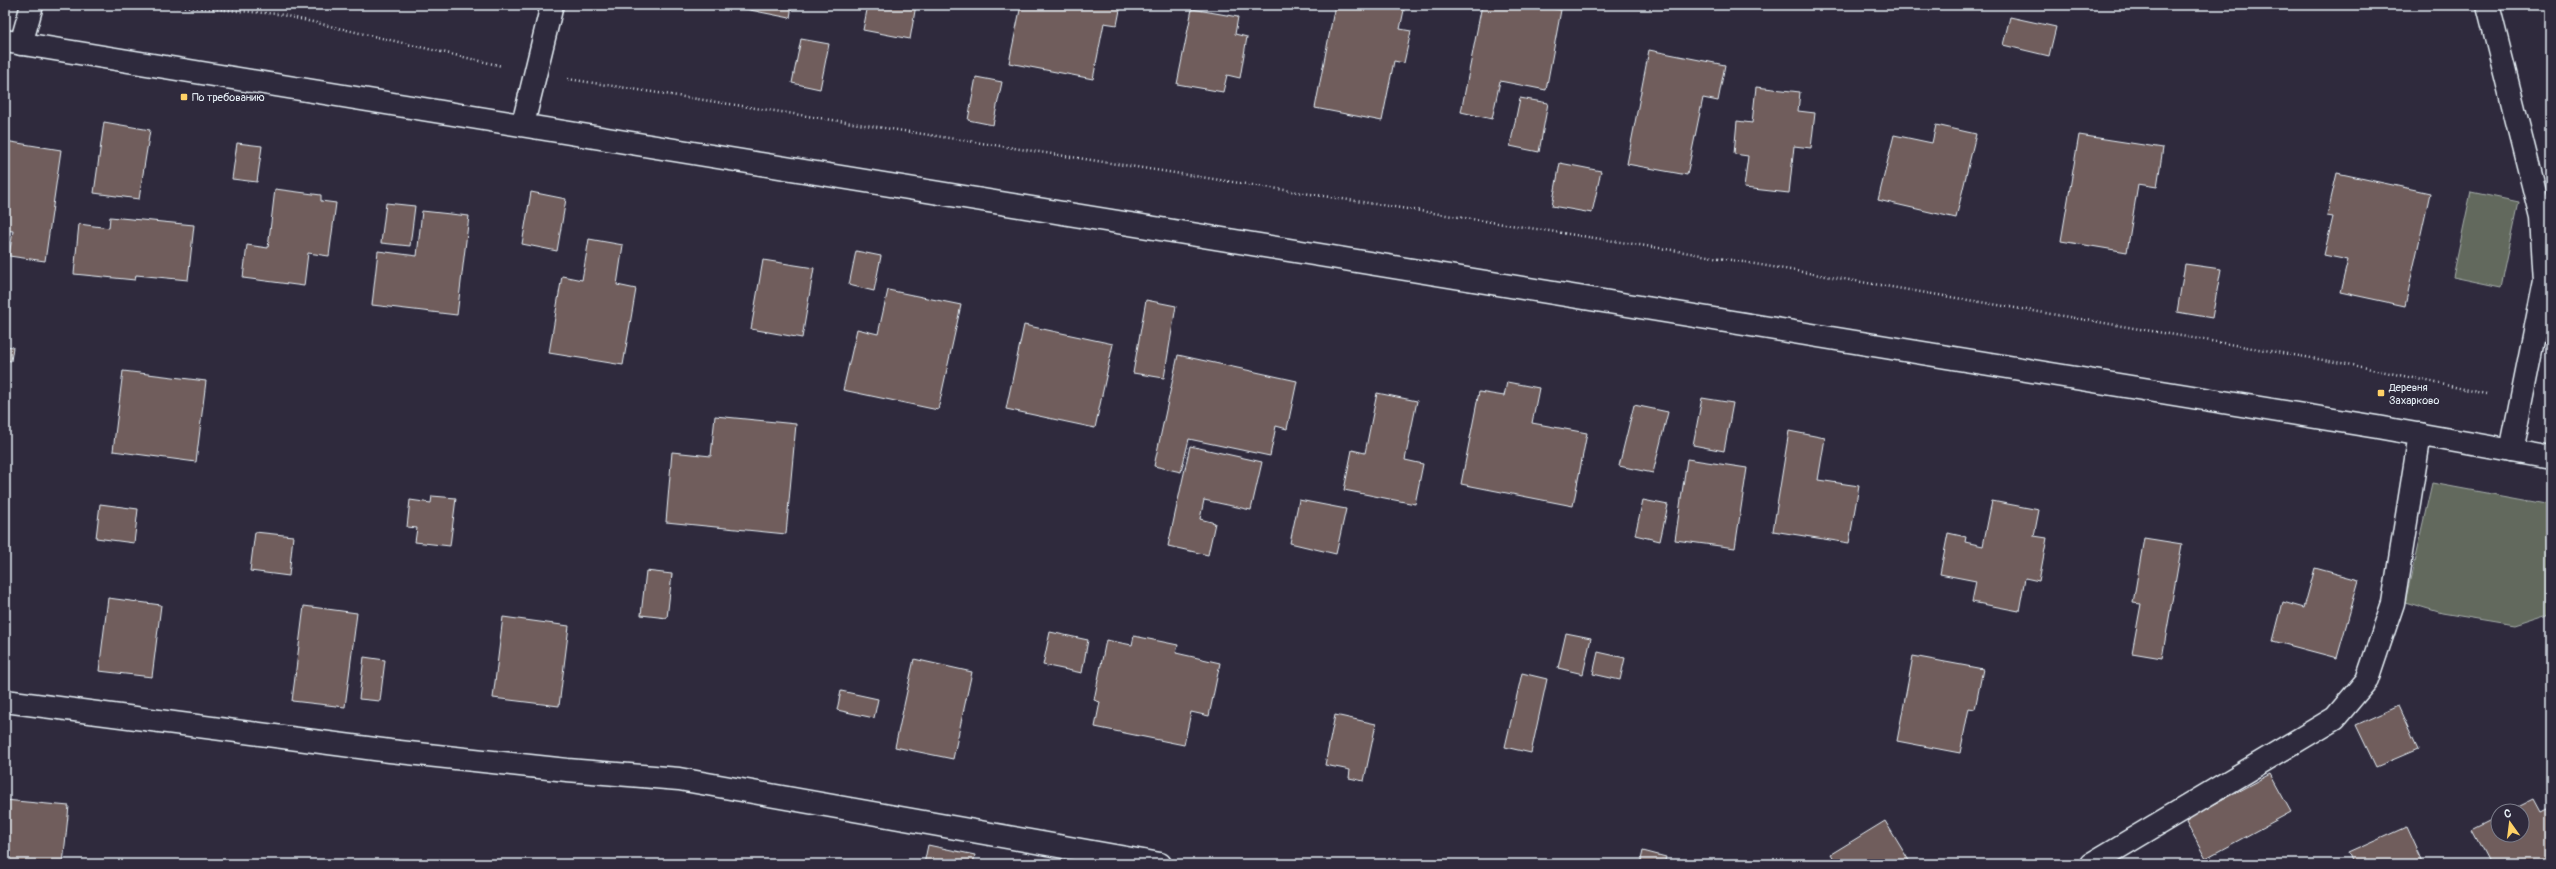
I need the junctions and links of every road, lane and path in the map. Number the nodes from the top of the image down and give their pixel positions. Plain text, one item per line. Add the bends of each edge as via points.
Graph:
1 (32, 5) edge
2 (161, 5) edge
3 (552, 5) edge
4 (2488, 5) edge
5 (13, 42) edge
6 (536, 74) junction
7 (523, 124) junction
8 (2521, 401) junction
9 (2420, 434) junction
10 (2511, 451) junction
11 (2551, 458) edge
12 (5, 701) edge
13 (1160, 864) edge
14 (2091, 864) edge

1 - 5 street
2 - 6 path via 278,14
3 - 6 street
4 - 8 street via 2541,216 2545,281
5 - 7 street
6 - 7 street
6 - 8 path via 1672,250 2354,365
7 - 9 street
8 - 10 street
9 - 10 street
9 - 14 street via 2393,603 2367,680 2335,718
10 - 11 street
12 - 13 street via 390,752 679,779

